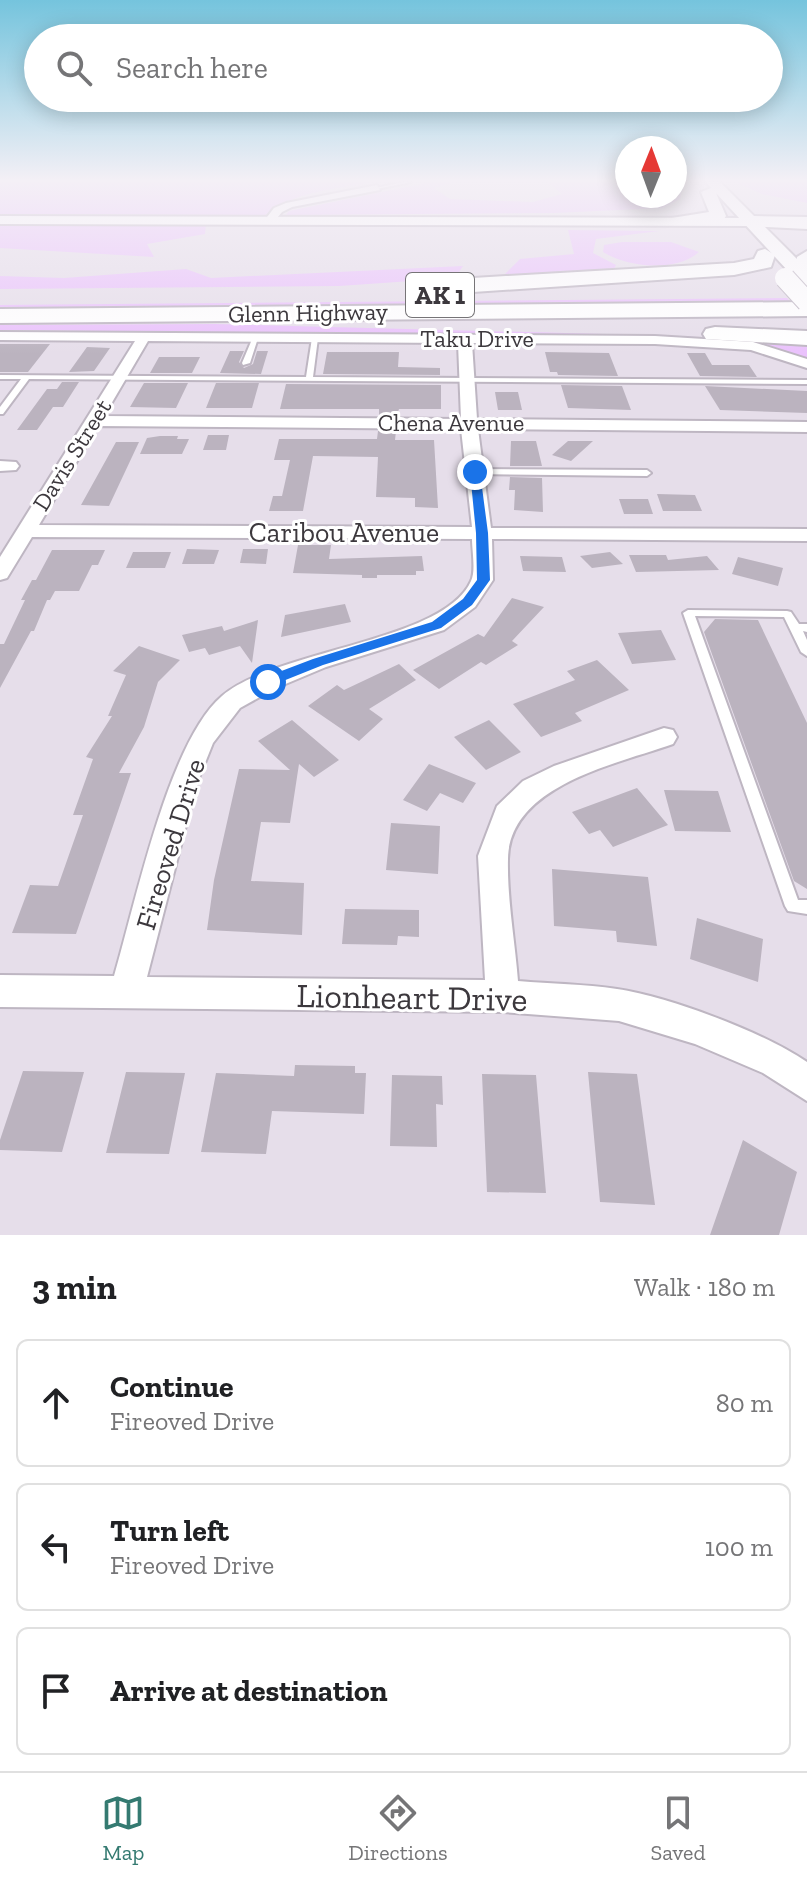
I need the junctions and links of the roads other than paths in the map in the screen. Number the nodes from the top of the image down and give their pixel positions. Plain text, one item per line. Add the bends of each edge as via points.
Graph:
1 (754, 240) edge
2 (758, 240) edge
3 (765, 255) junction
4 (807, 257) edge
5 (799, 279) edge
6 (451, 286) dead end
7 (327, 291) dead end
8 (807, 291) edge
9 (0, 299) edge
10 (74, 299) junction
11 (807, 302) edge
12 (807, 309) edge
13 (127, 315) junction
14 (0, 316) edge
15 (0, 336) edge
16 (144, 337) junction
17 (255, 338) junction
18 (315, 338) junction
19 (807, 338) edge
20 (465, 340) junction
21 (246, 363) dead end
22 (807, 364) edge
23 (0, 377) edge
24 (27, 377) junction
25 (120, 377) junction
26 (309, 379) junction
27 (467, 380) junction
28 (807, 382) edge
29 (0, 412) edge
30 (95, 421) junction
31 (469, 423) junction
32 (807, 427) edge
33 (475, 472) junction
34 (647, 473) dead end
35 (25, 531) junction
36 (482, 533) junction
37 (807, 535) edge
38 (0, 574) edge
39 (801, 628) edge
40 (807, 652) edge
41 (664, 737) dead end
42 (807, 907) edge
43 (0, 991) edge
44 (126, 993) junction
45 (503, 996) junction
46 (807, 1083) edge

1 - 3 main road
2 - 5 main road
3 - 5 main road
3 - 6 highway via 764,263 734,269
4 - 5 highway
5 - 11 main road, bridge
7 - 10 highway
8 - 10 highway, Glenn Highway / AK 1
9 - 10 highway, Glenn Highway / AK 1
12 - 13 highway, Glenn Highway / AK 1
13 - 14 highway, Glenn Highway / AK 1
13 - 19 highway
15 - 16 street, Taku Drive
16 - 17 street, Taku Drive
16 - 25 street, Davis Street
17 - 18 street, Taku Drive
17 - 21 lane
18 - 20 street, Taku Drive
18 - 26 lane
20 - 22 street, Taku Drive via 710,342 753,346
20 - 27 street, Fireoved Drive
23 - 24 lane
24 - 25 lane
24 - 29 lane
25 - 26 lane
25 - 30 street, Davis Street
26 - 27 lane
27 - 28 lane
27 - 31 street, Fireoved Drive
30 - 31 street, Chena Avenue
30 - 35 street, Davis Street
31 - 32 street, Chena Avenue
31 - 33 street, Fireoved Drive
33 - 34 lane
33 - 36 street, Fireoved Drive
35 - 36 street, Caribou Avenue
35 - 38 street, Davis Street
36 - 37 street, Caribou Avenue
36 - 44 street, Fireoved Drive via 483,580 467,602 436,625 268,682 231,702 202,739 184,783
39 - 40 lane
39 - 42 lane via 787,614 688,613 793,906
41 - 45 street via 563,773 533,788 507,814 493,856
43 - 44 street, Lionheart Drive
44 - 45 street, Lionheart Drive
45 - 46 street, Lionheart Drive via 619,1005 698,1028 775,1061

